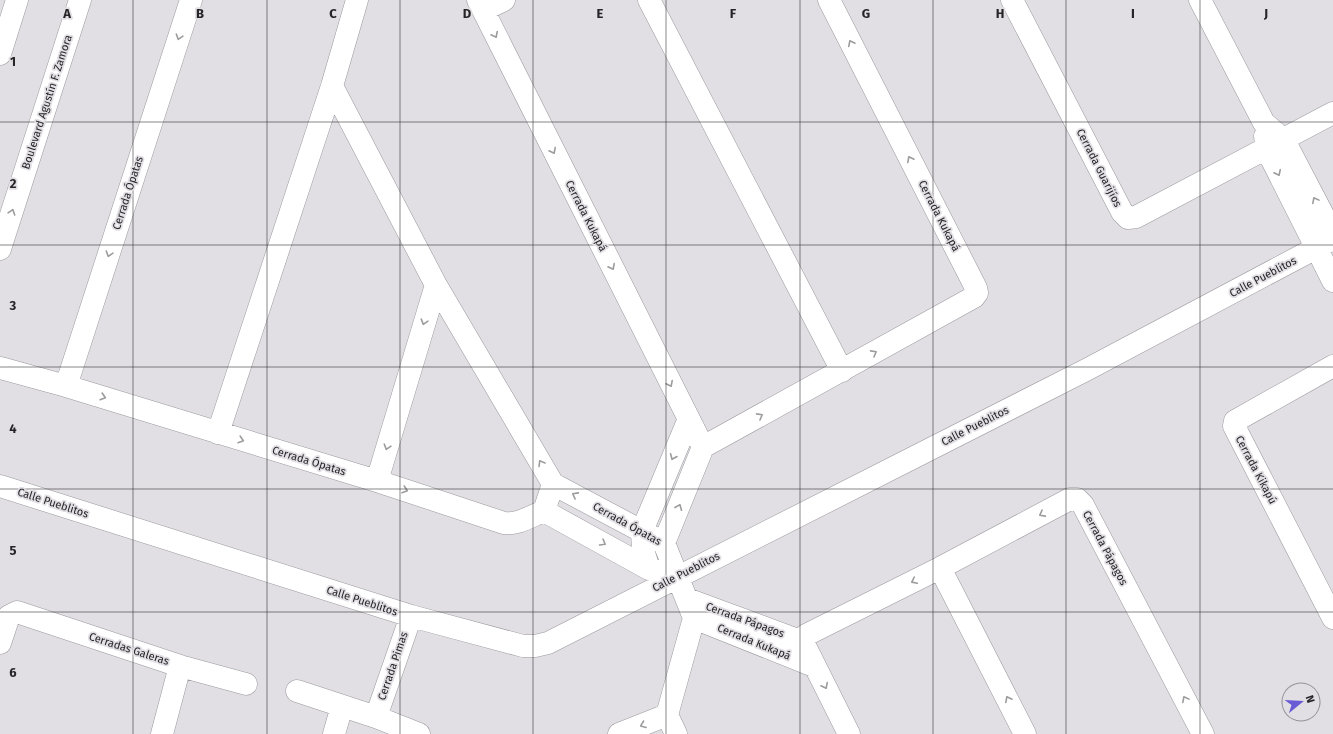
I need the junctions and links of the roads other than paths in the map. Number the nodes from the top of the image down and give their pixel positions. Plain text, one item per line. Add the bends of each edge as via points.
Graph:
1 (17, 0) edge
2 (80, 0) edge
3 (191, 0) edge
4 (357, 0) edge
5 (504, 0) edge
6 (649, 0) edge
7 (829, 0) edge
8 (1012, 0) edge
9 (1200, 0) edge
10 (480, 5) edge
11 (5, 24) edge
12 (0, 54) edge
13 (332, 86) junction
14 (1333, 113) edge
15 (1275, 145) junction
16 (1333, 234) edge
17 (1324, 244) edge
18 (0, 249) edge
19 (1333, 281) edge
20 (436, 285) junction
21 (1333, 366) edge
22 (1, 368) edge
23 (842, 371) junction
24 (66, 386) junction
25 (688, 421) junction
26 (218, 433) junction
27 (703, 447) junction
28 (377, 481) junction
29 (553, 484) junction
30 (0, 486) edge
31 (544, 511) junction
32 (642, 531) junction
33 (664, 543) junction
34 (940, 568) junction
35 (648, 569) junction
36 (677, 577) junction
37 (690, 608) junction
38 (411, 616) junction
39 (1333, 618) edge
40 (804, 642) junction
41 (0, 643) edge
42 (180, 666) junction
43 (814, 666) junction
44 (246, 684) dead end
45 (297, 691) dead end
46 (342, 706) junction
47 (376, 716) junction
48 (671, 725) edge
49 (162, 734) edge
50 (334, 734) edge
51 (419, 734) edge
52 (619, 734) edge
53 (849, 734) edge
54 (1025, 734) edge
55 (1203, 734) edge

1 - 11 street
18 -> 2 street, Boulevard Agustín F. Zamora
3 -> 24 street, Cerrada Ópatas
4 - 13 street
5 - 10 street, Cerrada Kukapá
6 - 23 street
23 -> 7 street, Cerrada Kukapá via 977,293
8 - 15 street, Cerrada Guarijíos via 1122,212 1128,218 1136,217
9 - 15 street
10 -> 25 street, Cerrada Kukapá
11 - 12 street
13 - 20 street
13 - 26 street
14 - 15 street, Cerrada Guarijíos
16 -> 15 street
15 -> 17 street
17 - 19 street
17 - 36 street, Calle Pueblitos via 1086,370
20 -> 28 street
29 -> 20 street
21 - 39 street, Cerrada Kikapú via 1235,422 1234,426
22 - 24 street, Cerrada Ópatas
27 -> 23 street, Cerrada Kukapá
24 -> 26 street, Cerrada Ópatas
25 - 27 street, Cerrada Kukapá
25 -> 32 street
26 -> 28 street, Cerrada Ópatas
33 -> 27 street
28 -> 31 street, Cerrada Ópatas via 504,524 518,522
29 - 31 street
32 -> 29 street, Cerrada Ópatas
30 - 38 street, Calle Pueblitos
31 -> 35 street
32 - 33 street, Cerrada Ópatas
32 - 35 street
33 - 36 street, Cerrada Ópatas
34 -> 40 street, Cerrada Pápagos via 806,635
54 -> 34 street
55 -> 34 street, Cerrada Pápagos via 1083,505 1077,499 1070,499
35 - 36 street
36 - 37 street
36 - 38 street, Calle Pueblitos via 548,643 535,646 523,646
37 - 40 street, Cerrada Pápagos
37 - 43 street, Cerrada Kukapá
37 - 48 street
38 - 47 street, Cerrada Pimas
40 - 43 street
41 - 42 street, Cerradas Galeras via 9,616 17,612
42 - 44 street, Cerradas Galeras
42 - 49 street
43 -> 53 street
45 - 46 street
46 - 47 street
46 - 50 street
47 - 51 street
48 -> 52 street

